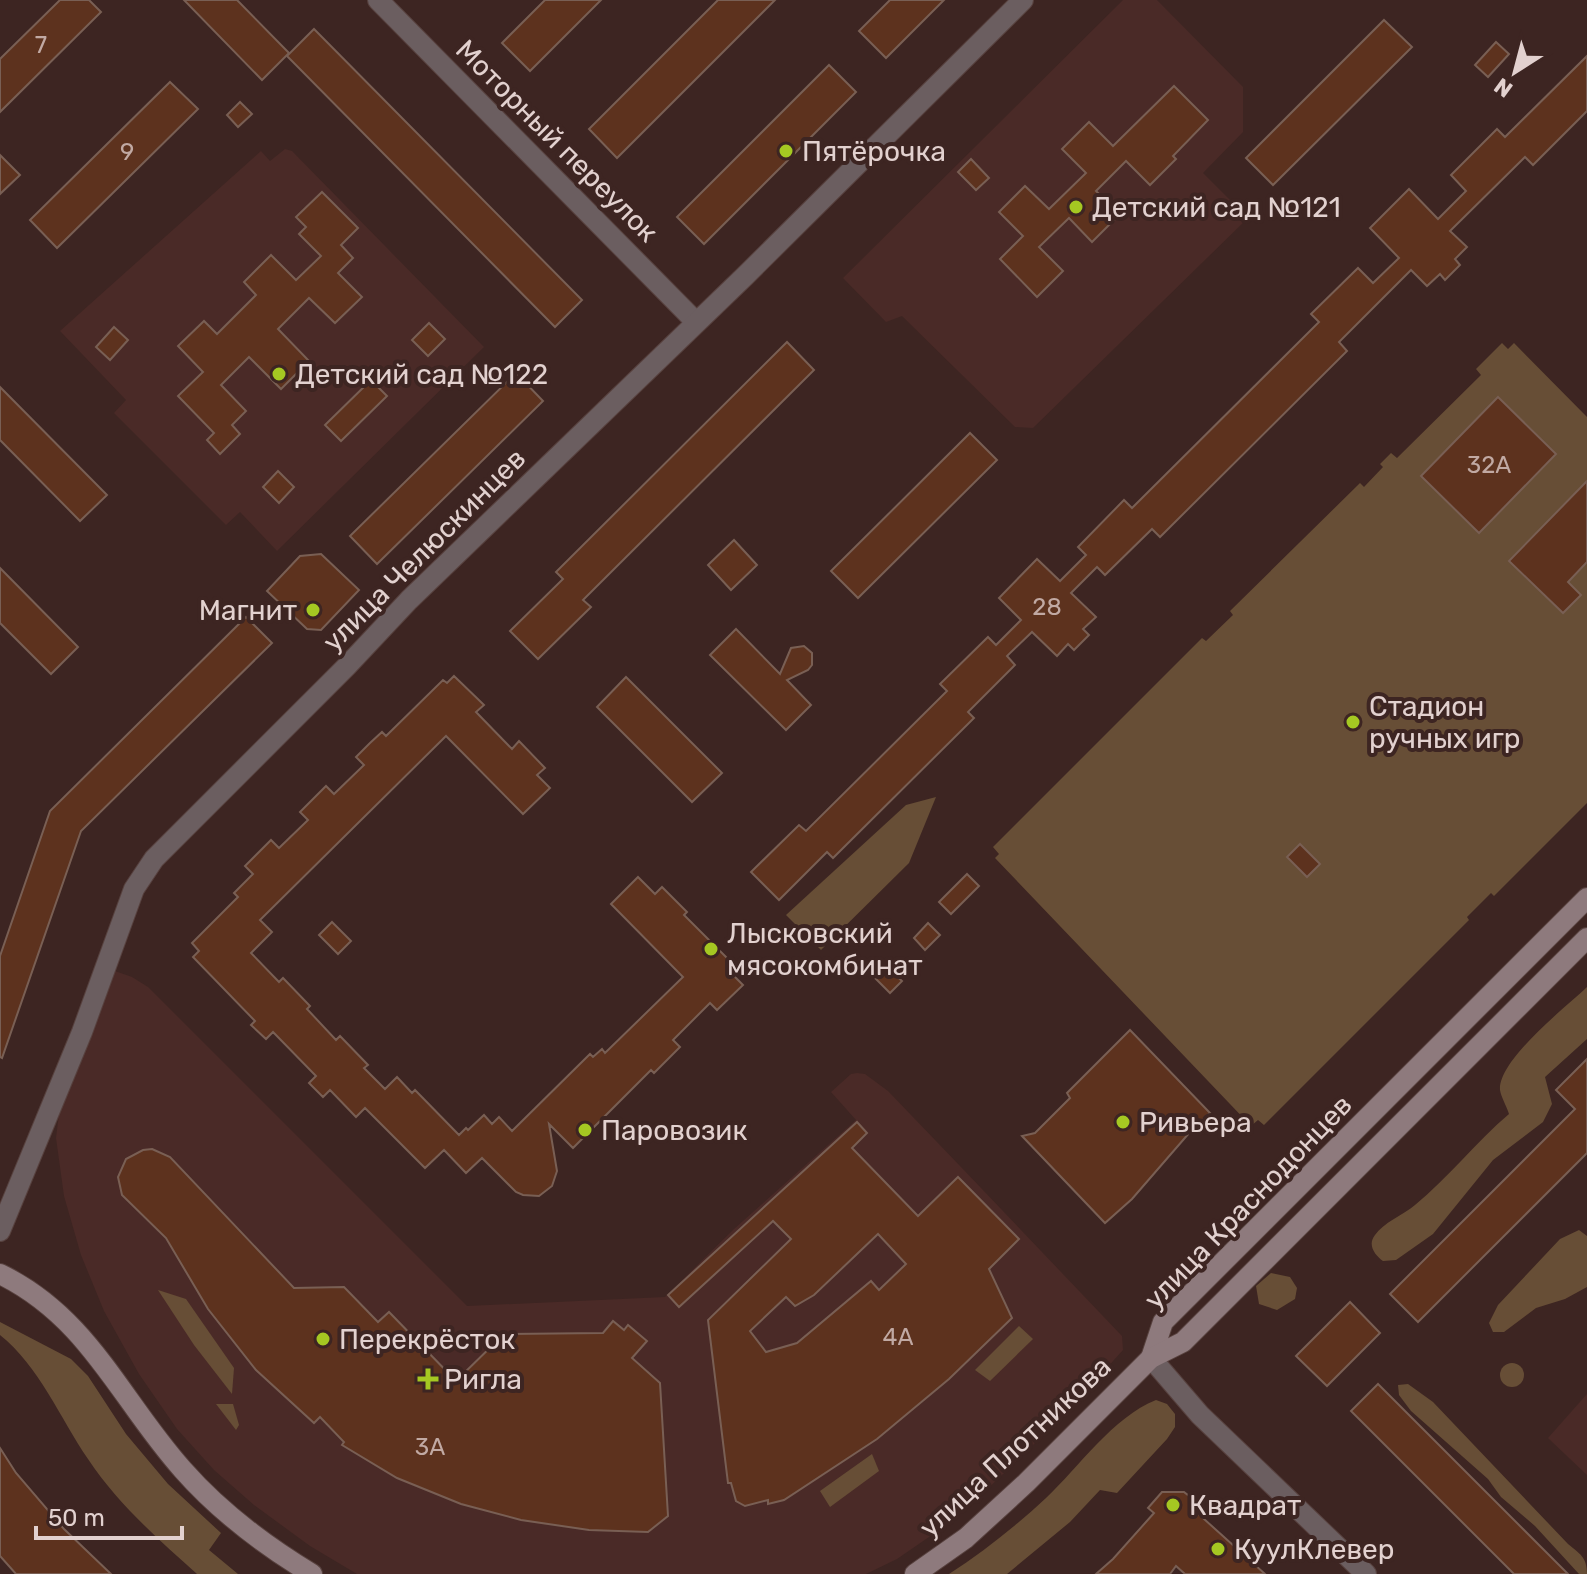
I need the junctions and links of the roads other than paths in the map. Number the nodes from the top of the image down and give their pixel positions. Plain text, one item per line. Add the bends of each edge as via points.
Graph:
1 (378, 0) edge
2 (1023, 0) edge
3 (696, 322) junction
4 (1587, 898) edge
5 (1587, 938) edge
6 (0, 1231) edge
7 (0, 1274) edge
8 (1151, 1358) junction
9 (312, 1574) edge
10 (915, 1574) edge
11 (1366, 1574) edge

1 - 3 street, Моторный переулок
2 - 3 street, улица Челюскинцев
3 - 6 street, улица Челюскинцев via 409,600 154,859 134,889
4 - 8 main road, улица Краснодонцев via 1163,1322
5 - 8 main road, улица Краснодонцев via 1183,1342
7 - 9 main road via 77,1331 145,1424 208,1497
8 - 10 main road, улица Плотникова via 966,1538
8 - 11 street via 1200,1415

